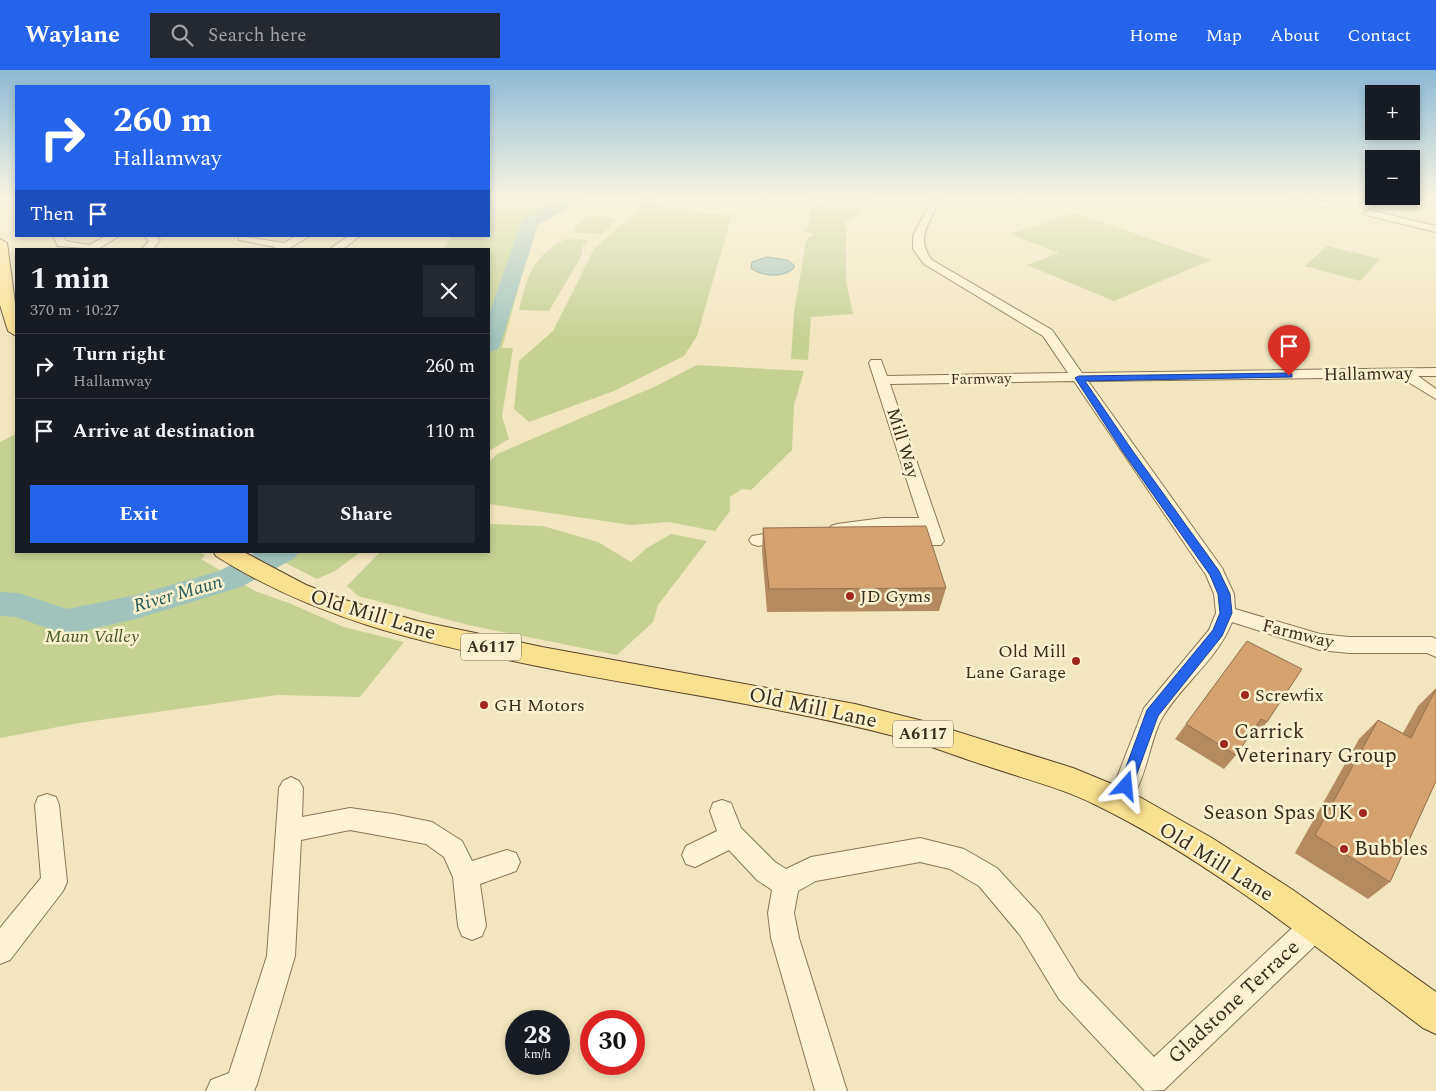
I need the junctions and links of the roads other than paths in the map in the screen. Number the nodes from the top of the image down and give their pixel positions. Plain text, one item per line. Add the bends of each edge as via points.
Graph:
1 (0, 245) edge
2 (66, 245) edge
3 (918, 245) edge
4 (89, 248) edge
5 (15, 328) edge
6 (876, 363) dead end
7 (1436, 372) edge
8 (1404, 373) junction
9 (1079, 378) junction
10 (883, 380) junction
11 (1436, 396) edge
12 (928, 523) junction
13 (758, 540) dead end
14 (935, 541) dead end
15 (230, 555) edge
16 (1226, 613) junction
17 (1435, 646) edge
18 (291, 788) dead end
19 (1116, 800) junction
20 (47, 805) dead end
21 (722, 811) dead end
22 (289, 831) junction
23 (732, 836) junction
24 (696, 855) dead end
25 (507, 862) dead end
26 (466, 876) junction
27 (786, 884) junction
28 (1316, 925) junction
29 (472, 926) dead end
30 (0, 950) edge
31 (1436, 1015) edge
32 (1158, 1085) edge
33 (240, 1089) edge
34 (831, 1091) edge

1 - 5 main road via 8,308
2 - 4 street
3 - 9 street via 928,262 1048,333
6 - 10 street, Mill Way
7 - 8 street, Hallamway
8 - 9 street, Hallamway
8 - 11 street
9 - 10 street, Farmway
9 - 16 street via 1215,574 1224,594
10 - 12 street, Mill Way
12 - 13 street via 883,524
12 - 14 street, Mill Way
15 - 19 main road, Old Mill Lane / A6117 via 315,598 374,618 462,642 724,689 901,727 1073,782
16 - 17 street, Farmway via 1320,642
16 - 19 street via 1218,633 1152,714 1126,786
18 - 22 street
19 - 28 main road, Old Mill Lane / A6117 via 1188,842
20 - 30 street via 54,882
21 - 23 street
22 - 26 street via 350,819 432,834 453,849
22 - 33 street via 281,956
23 - 24 street
23 - 27 street via 766,871
25 - 26 street
26 - 29 street
27 - 32 street, Gladstone Terrace via 811,869 920,850 955,858 988,877 1030,925 1069,989
27 - 34 street via 781,913 785,938
28 - 31 main road, Old Mill Lane / A6117
28 - 32 street, Gladstone Terrace

